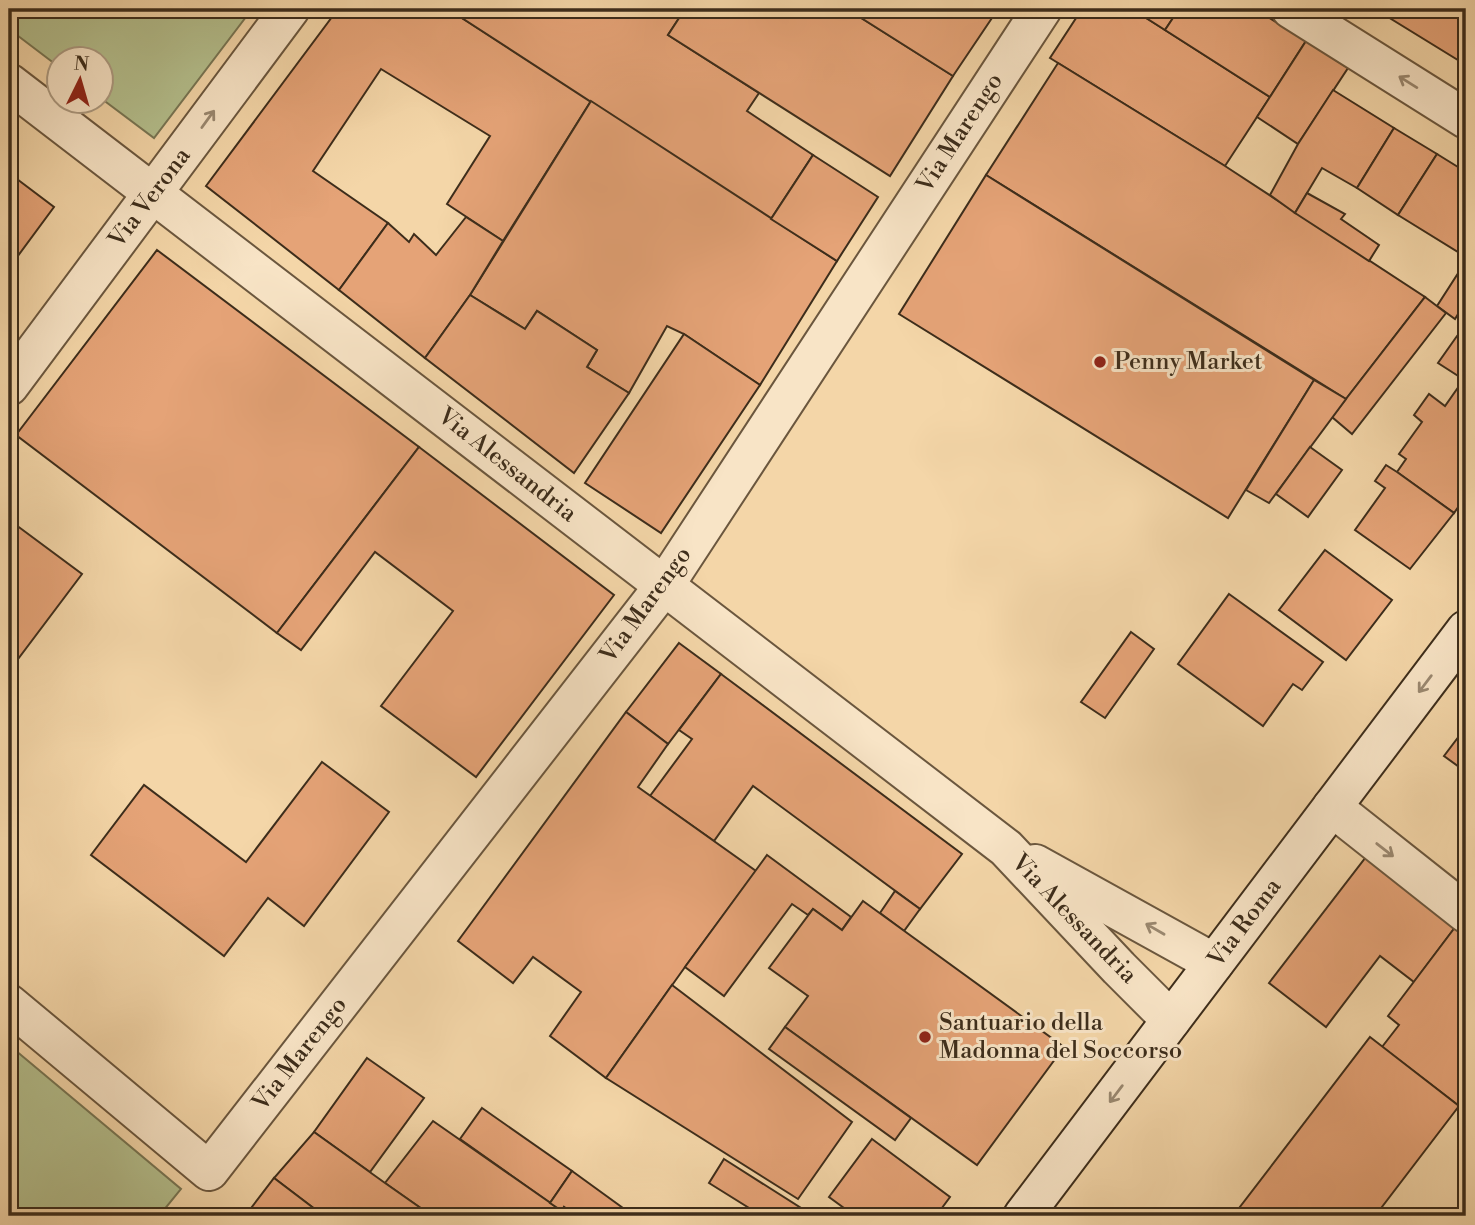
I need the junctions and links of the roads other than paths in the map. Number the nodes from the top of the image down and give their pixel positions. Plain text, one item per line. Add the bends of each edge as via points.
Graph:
1 (290, 9) edge
2 (1042, 9) edge
3 (1292, 9) edge
4 (9, 83) edge
5 (1466, 119) edge
6 (153, 194) junction
7 (9, 386) edge
8 (664, 586) junction
9 (1466, 630) edge
10 (1332, 807) junction
11 (1006, 848) junction
12 (1466, 913) edge
13 (1214, 963) junction
14 (9, 1004) edge
15 (1171, 1020) junction
16 (1023, 1216) edge

6 -> 1 street, Via Verona
2 - 8 street, Via Marengo
5 -> 3 street
4 - 6 street, Via Alessandria
6 - 7 street, Via Verona
6 - 8 street, Via Alessandria
8 - 11 street, Via Alessandria
8 - 14 street, Via Marengo via 209,1171
9 -> 10 street, Via Roma
10 -> 12 street
10 - 13 street, Via Roma
13 -> 11 street, Via Alessandria
11 - 15 street, Via Alessandria
13 - 15 street, Via Roma
15 -> 16 street, Via Roma

